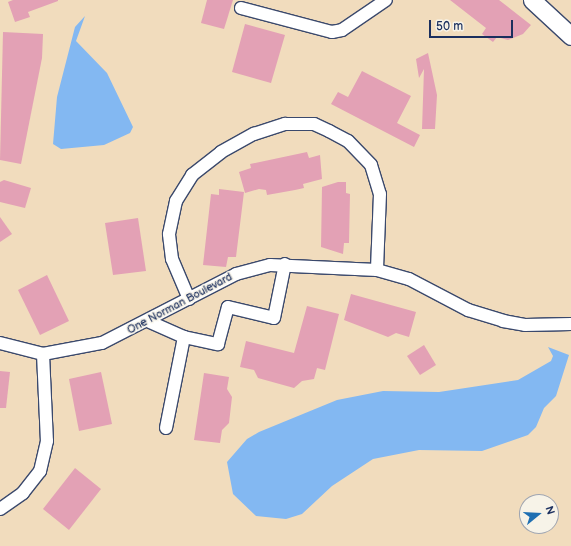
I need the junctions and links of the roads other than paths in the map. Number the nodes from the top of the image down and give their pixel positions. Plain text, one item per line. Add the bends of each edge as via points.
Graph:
1 (386, 0) edge
2 (532, 0) edge
3 (241, 8) dead end
4 (571, 36) edge
5 (285, 264) junction
6 (376, 270) junction
7 (188, 299) junction
8 (150, 322) junction
9 (571, 324) edge
10 (184, 337) junction
11 (0, 343) edge
12 (43, 354) junction
13 (166, 428) dead end
14 (0, 509) edge

1 - 3 street via 342,30 332,32
2 - 4 street
5 - 6 street, One Norman Boulevard
5 - 7 street, One Norman Boulevard via 254,268 236,274
5 - 10 street via 274,318 228,307 218,344
6 - 7 street via 380,194 371,165 348,142 329,131 314,124 285,124 254,134 221,152 192,175 176,201 169,234 172,259
6 - 9 street, One Norman Boulevard via 409,279 468,310 503,321 525,325
7 - 8 street, One Norman Boulevard
8 - 10 street
8 - 12 street, One Norman Boulevard via 91,347
10 - 13 street
11 - 12 street, One Norman Boulevard
12 - 14 street via 47,420 45,458 40,471 23,493

